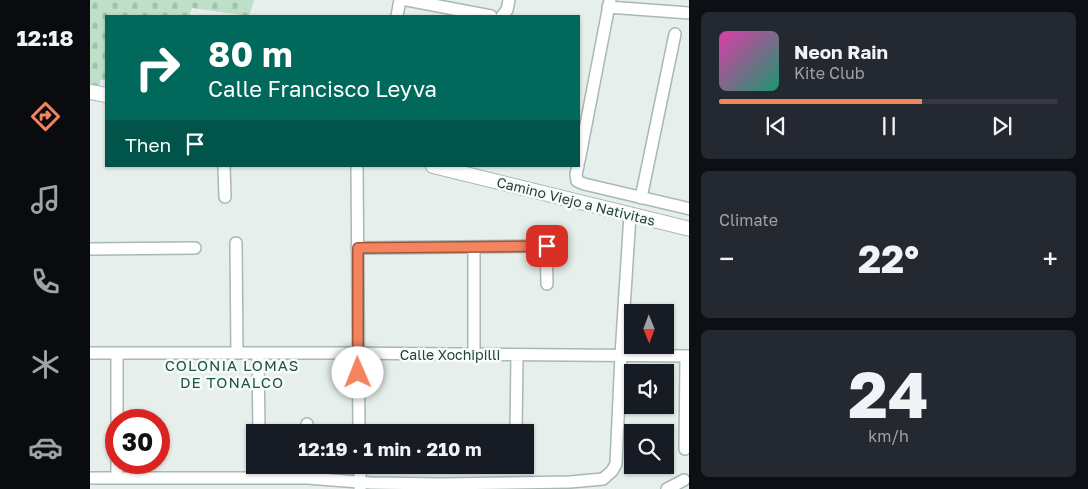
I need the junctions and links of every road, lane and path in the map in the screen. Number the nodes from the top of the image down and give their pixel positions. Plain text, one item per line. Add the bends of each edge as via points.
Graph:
1 (400, 0) edge
2 (407, 0) edge
3 (509, 0) edge
4 (609, 4) edge
5 (689, 13) edge
6 (396, 15) edge
7 (480, 15) edge
8 (503, 15) edge
9 (675, 34) dead end
10 (580, 156) edge
11 (224, 167) edge
12 (357, 167) edge
13 (437, 167) edge
14 (578, 167) edge
15 (225, 197) dead end
16 (641, 198) junction
17 (689, 209) edge
18 (630, 215) junction
19 (689, 229) edge
20 (236, 243) dead end
21 (474, 247) junction
22 (195, 248) dead end
23 (358, 248) junction
24 (90, 249) edge
25 (547, 284) dead end
26 (90, 353) edge
27 (117, 353) junction
28 (237, 353) junction
29 (258, 353) junction
30 (358, 353) junction
31 (474, 354) junction
32 (517, 355) junction
33 (621, 355) junction
34 (688, 356) edge
35 (117, 409) edge
36 (259, 424) edge
37 (360, 424) edge
38 (516, 424) edge
39 (685, 448) dead end
40 (259, 474) edge
41 (308, 474) edge
42 (117, 477) joint
43 (259, 478) junction
44 (308, 478) junction
45 (684, 480) dead end
46 (95, 482) edge
47 (244, 484) edge
48 (360, 486) edge
49 (441, 486) edge
50 (666, 489) edge

1 - 6 street
2 - 7 street
3 - 8 street
4 - 5 street
4 - 10 street
9 - 16 street
11 - 15 street
12 - 23 street
13 - 18 street, Camino Viejo a Nativitas
14 - 16 street via 578,181 584,184
16 - 17 street
18 - 19 street, Camino Viejo a Nativitas
18 - 33 street
20 - 28 street
21 - 23 street
21 - 25 street via 546,242
21 - 31 street
22 - 24 street
23 - 30 street
26 - 27 street, Calle Xochipilli
27 - 28 street, Calle Xochipilli
27 - 35 street
28 - 29 street, Calle Xochipilli
29 - 30 street, Calle Xochipilli
29 - 36 street
30 - 31 street, Calle Xochipilli
30 - 37 street
31 - 32 street, Calle Xochipilli
32 - 33 street, Calle Xochipilli
32 - 38 street
33 - 34 street, Calle Xochipilli
33 - 49 street via 616,464 602,479
34 - 39 street
40 - 43 street
41 - 44 street
42 - 46 street
42 - 47 street
43 - 44 street
43 - 47 street
44 - 48 street
45 - 50 street
48 - 49 street

